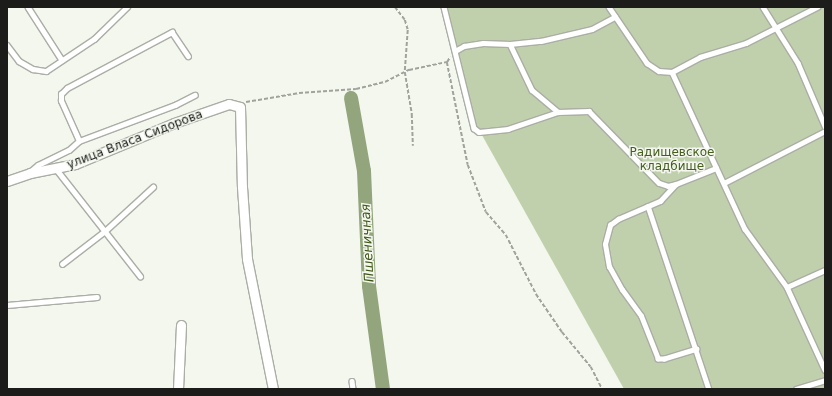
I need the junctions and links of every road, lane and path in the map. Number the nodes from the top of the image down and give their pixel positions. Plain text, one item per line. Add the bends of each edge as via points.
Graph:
1 (28, 7) edge
2 (127, 7) edge
3 (395, 7) edge
4 (444, 7) edge
5 (609, 7) edge
6 (764, 7) edge
7 (817, 7) edge
8 (615, 17) junction
9 (777, 28) junction
10 (510, 44) junction
11 (7, 45) edge
12 (455, 51) junction
13 (188, 56) dead end
14 (62, 60) junction
15 (447, 62) junction
16 (405, 72) junction
17 (672, 72) junction
18 (195, 95) dead end
19 (240, 107) junction
20 (558, 112) junction
21 (825, 126) edge
22 (825, 131) edge
23 (79, 141) junction
24 (413, 146) dead end
25 (716, 168) junction
26 (57, 170) junction
27 (30, 173) junction
28 (7, 181) edge
29 (724, 183) junction
30 (676, 184) junction
31 (153, 187) dead end
32 (648, 206) junction
33 (105, 231) junction
34 (62, 264) dead end
35 (825, 270) edge
36 (140, 276) dead end
37 (787, 287) junction
38 (98, 297) dead end
39 (7, 305) edge
40 (181, 325) dead end
41 (697, 348) junction
42 (825, 370) edge
43 (825, 380) edge
44 (352, 381) dead end
45 (178, 389) edge
46 (273, 389) edge
47 (354, 389) edge
48 (602, 389) edge
49 (709, 389) edge
50 (796, 389) edge

1 - 14 lane
2 - 14 lane via 94,38
3 - 16 path via 405,20 408,30
4 - 12 lane
5 - 8 lane
6 - 9 lane
7 - 9 lane
8 - 10 lane via 592,29 541,41
8 - 17 lane via 647,63 659,71
9 - 17 lane via 746,43 700,57
9 - 21 lane via 798,62
10 - 12 lane via 483,43 464,46
10 - 20 lane via 532,90
11 - 14 lane via 19,61 33,70 46,71
12 - 15 path
12 - 20 lane via 470,121 479,132 508,129
13 - 23 lane via 172,32 67,88 60,94 61,101
15 - 16 path
15 - 48 path via 468,165 486,212 506,235 544,307 591,367
16 - 19 path via 385,82 356,89 248,100
16 - 24 path via 412,114
17 - 25 lane
18 - 23 lane via 162,111
19 - 26 street, улица Власа Сидорова via 229,104
19 - 46 street via 247,259
20 - 30 lane via 590,111 659,183 668,186
22 - 29 lane
23 - 27 lane via 69,150 38,165
25 - 29 lane
25 - 30 lane
26 - 27 street, улица Власа Сидорова
26 - 33 lane
27 - 28 street, улица Власа Сидорова
29 - 37 lane via 745,229
30 - 32 lane via 660,201
31 - 33 lane
32 - 41 lane
32 - 41 lane via 610,225 605,244 610,267 622,290 641,316 658,359 665,360
33 - 34 lane
33 - 36 lane
35 - 37 lane
37 - 42 lane
38 - 39 lane
40 - 45 street
41 - 49 lane
43 - 50 lane
44 - 47 lane

